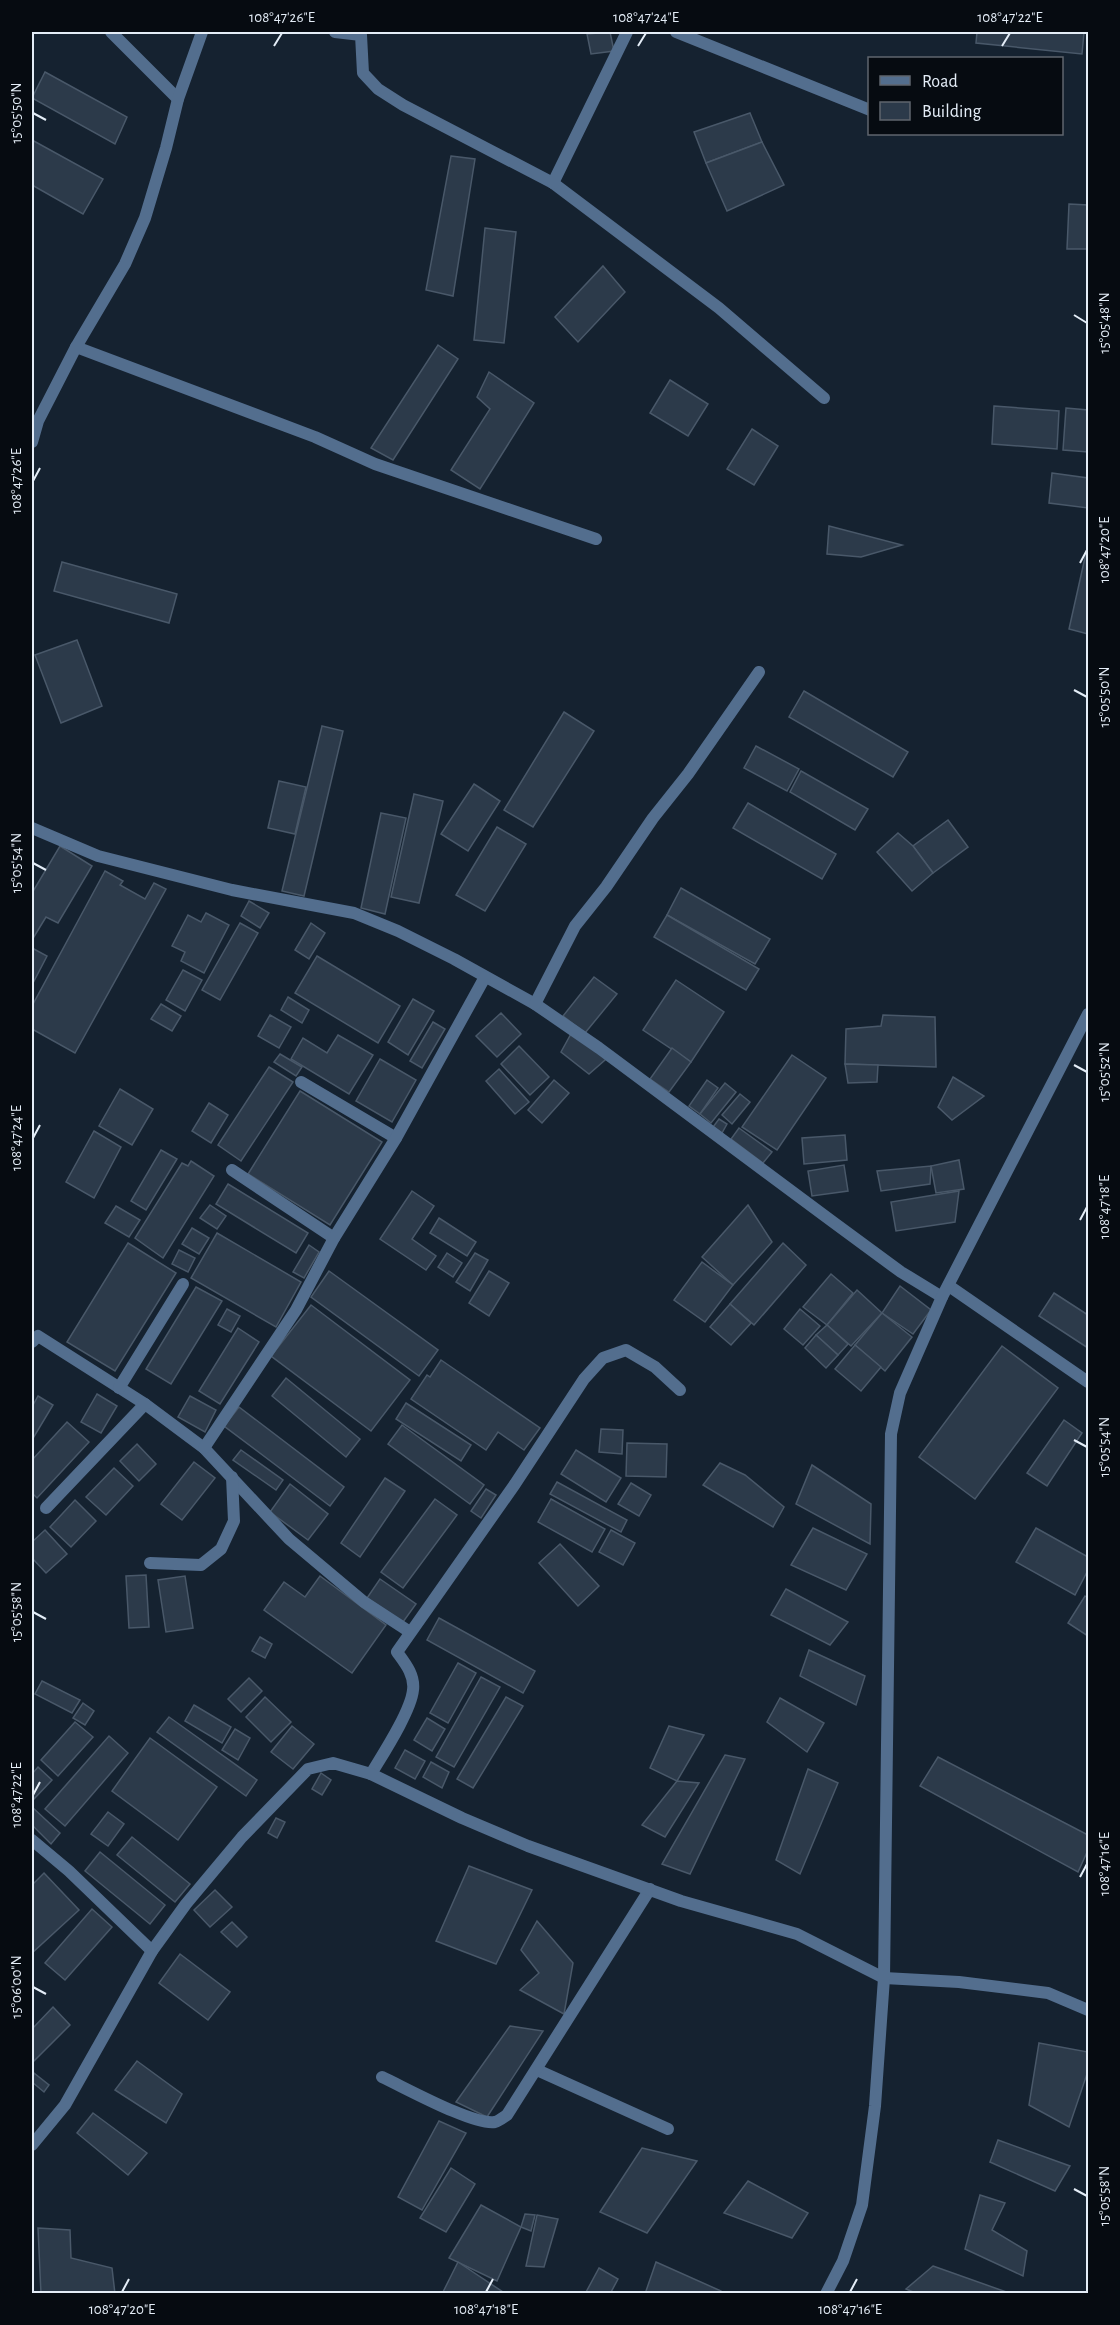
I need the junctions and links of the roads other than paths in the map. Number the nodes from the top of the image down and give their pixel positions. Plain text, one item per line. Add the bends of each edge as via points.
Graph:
1 (111, 32) edge
2 (202, 32) edge
3 (335, 32) edge
4 (627, 32) edge
5 (676, 32) edge
6 (362, 33) edge
7 (178, 99) junction
8 (868, 109) edge
9 (553, 183) junction
10 (76, 347) junction
11 (824, 398) dead end
12 (32, 442) edge
13 (596, 539) dead end
14 (759, 672) dead end
15 (32, 828) edge
16 (485, 977) junction
17 (535, 1004) junction
18 (1089, 1014) edge
19 (301, 1082) dead end
20 (396, 1138) junction
21 (232, 1170) dead end
22 (334, 1238) junction
23 (183, 1284) dead end
24 (946, 1292) junction
25 (34, 1337) edge
26 (1089, 1382) edge
27 (119, 1388) junction
28 (680, 1390) dead end
29 (145, 1404) junction
30 (204, 1448) junction
31 (232, 1477) junction
32 (46, 1508) dead end
33 (150, 1563) dead end
34 (410, 1632) junction
35 (371, 1774) junction
36 (32, 1840) edge
37 (650, 1889) junction
38 (152, 1951) junction
39 (884, 1978) junction
40 (1089, 2010) edge
41 (537, 2070) junction
42 (382, 2077) dead end
43 (669, 2129) dead end
44 (32, 2145) edge
45 (826, 2294) edge

1 - 7 street
2 - 7 street
3 - 6 street
4 - 9 street
5 - 8 street
6 - 9 street via 363,72 378,89
7 - 10 street via 145,218 125,264
9 - 11 street via 719,308
10 - 12 street
10 - 13 street via 315,437 375,464
14 - 17 street via 576,926
15 - 16 street via 98,856 232,890 354,913 417,940
16 - 17 street
16 - 20 street
17 - 24 street via 867,1247
18 - 24 street
19 - 20 street
20 - 22 street
21 - 22 street
22 - 30 street via 296,1310
23 - 27 street
24 - 26 street
24 - 39 street via 900,1393 891,1434
25 - 27 street
27 - 29 street
28 - 34 street via 655,1367 626,1350 603,1358 584,1379
29 - 30 street
29 - 32 street
30 - 31 street
31 - 33 street via 234,1521 221,1549 201,1565
31 - 34 street via 289,1539 364,1602
34 - 35 street via 397,1652 410,1671 414,1689
35 - 37 street via 528,1846
35 - 38 street via 333,1763 308,1769 242,1837
36 - 38 street
37 - 39 street via 797,1934
37 - 41 street
38 - 44 street via 65,2105
39 - 40 street via 959,1982 1048,1994
39 - 45 street via 875,2106 862,2205 843,2261
41 - 42 street via 507,2115 496,2122 459,2113
41 - 43 street

